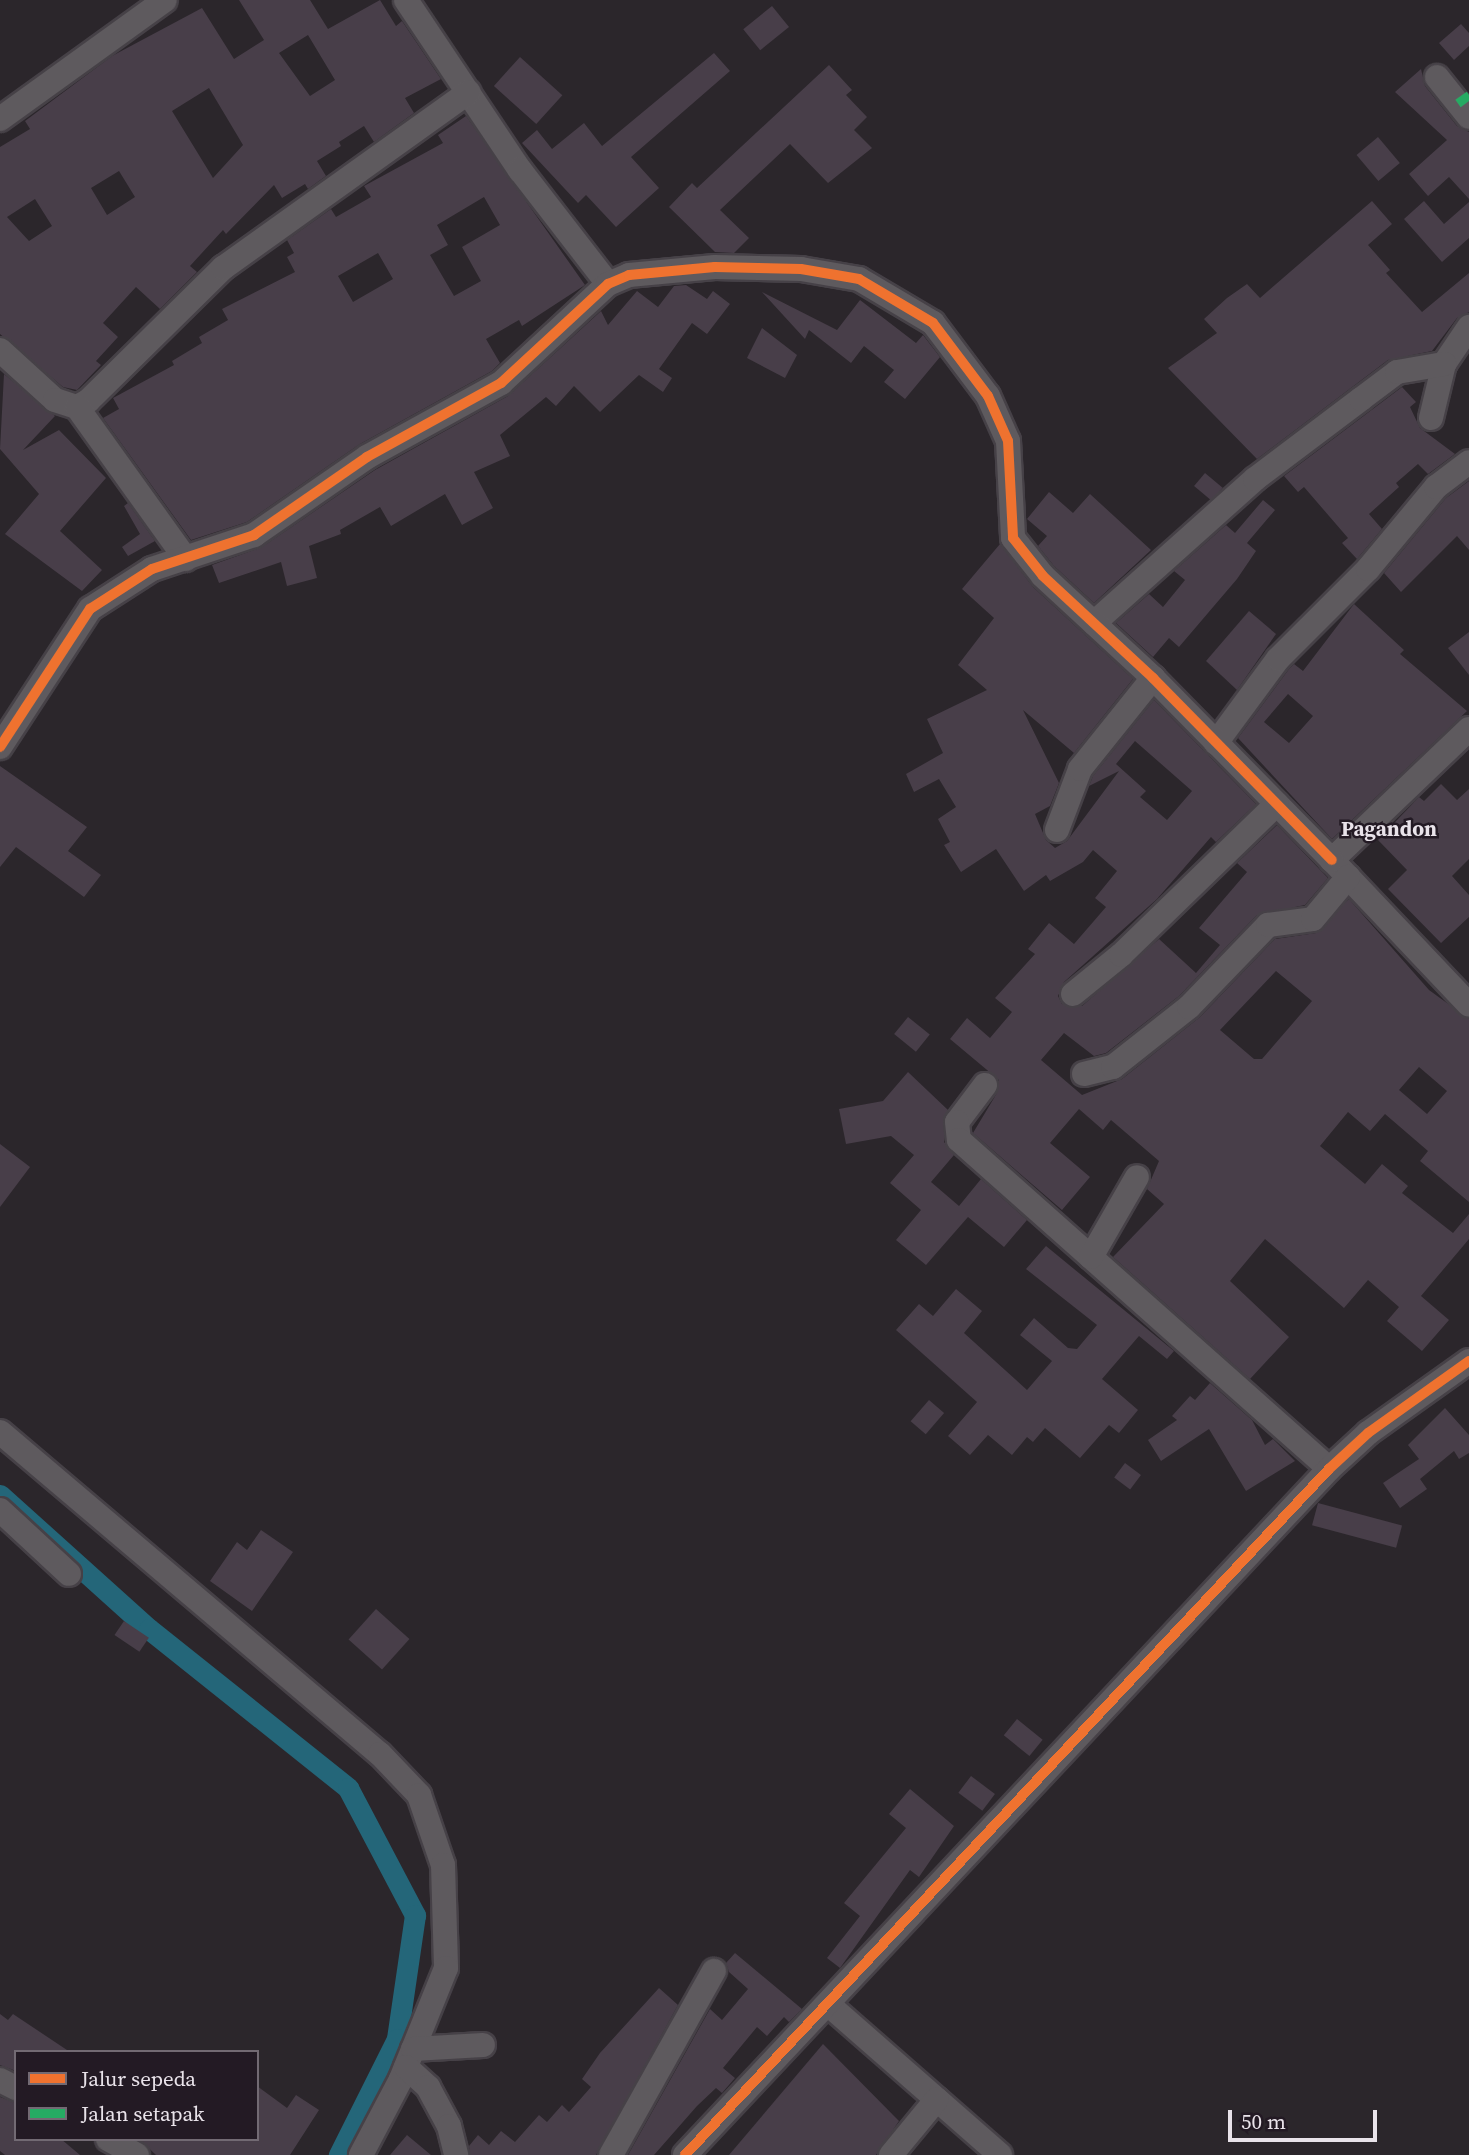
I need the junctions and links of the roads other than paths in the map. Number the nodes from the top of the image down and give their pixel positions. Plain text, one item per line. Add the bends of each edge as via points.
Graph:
1 (165, 0) edge
2 (406, 0) edge
3 (1437, 77) dead end
4 (469, 92) junction
5 (1465, 105) edge
6 (0, 119) edge
7 (608, 284) junction
8 (1469, 327) edge
9 (0, 351) edge
10 (1444, 364) junction
11 (77, 407) junction
12 (1431, 418) dead end
13 (1469, 462) edge
14 (186, 559) junction
15 (1094, 623) junction
16 (1153, 678) junction
17 (1469, 729) edge
18 (1216, 743) junction
19 (0, 747) edge
20 (1277, 804) junction
21 (1057, 830) dead end
22 (1340, 869) junction
23 (1073, 994) dead end
24 (1469, 1004) edge
25 (1084, 1074) dead end
26 (985, 1085) dead end
27 (1137, 1177) dead end
28 (1091, 1257) junction
29 (1469, 1361) edge
30 (0, 1432) edge
31 (1329, 1469) junction
32 (0, 1510) edge
33 (69, 1574) dead end
34 (714, 1971) dead end
35 (830, 2006) junction
36 (483, 2045) dead end
37 (410, 2058) junction
38 (937, 2099) junction
39 (112, 2141) edge
40 (137, 2155) edge
41 (360, 2155) edge
42 (456, 2155) edge
43 (611, 2155) edge
44 (685, 2155) edge
45 (891, 2155) edge
46 (1000, 2155) edge

1 - 6 street
2 - 4 street
3 - 5 street
4 - 7 street via 520,170
4 - 11 street via 223,268
7 - 14 street via 501,383 367,457 254,535
7 - 15 street via 629,275 715,267 801,269 859,279 895,296 933,323 988,396 1008,441 1013,538
8 - 10 street
9 - 11 street via 55,400
10 - 12 street
10 - 15 street via 1397,372 1264,472
11 - 14 street
13 - 18 street via 1436,487 1360,577 1253,687
14 - 19 street via 152,569 90,609
15 - 16 street
16 - 18 street
16 - 21 street via 1080,769
17 - 22 street
18 - 20 street
20 - 22 street
20 - 23 street via 1121,955
22 - 24 street
22 - 25 street via 1313,919 1261,929 1189,1007 1113,1067
26 - 28 street via 957,1122 959,1140
27 - 28 street
28 - 31 street
29 - 31 street via 1368,1433
30 - 37 street via 380,1754 419,1795 443,1865 446,1968
31 - 35 street
32 - 33 street
34 - 43 street
35 - 38 street
35 - 44 street
36 - 37 street
37 - 41 street
37 - 42 street via 449,2126
38 - 45 street
38 - 46 street
39 - 40 street

